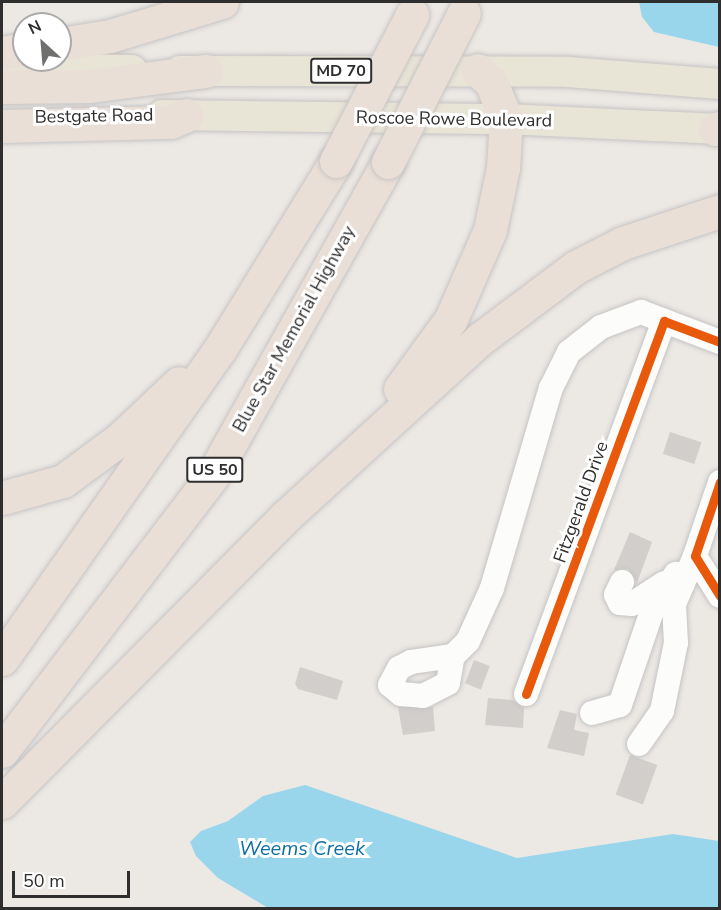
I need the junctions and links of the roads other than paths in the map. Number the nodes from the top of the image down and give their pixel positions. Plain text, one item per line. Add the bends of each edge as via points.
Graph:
1 (222, 2) edge
2 (466, 7) edge
3 (415, 8) edge
4 (72, 42) edge
5 (2, 68) edge
6 (477, 70) junction
7 (206, 71) junction
8 (720, 84) edge
9 (2, 87) edge
10 (188, 115) junction
11 (2, 117) edge
12 (506, 119) junction
13 (2, 126) edge
14 (718, 129) edge
15 (720, 211) edge
16 (664, 321) junction
17 (720, 342) edge
18 (220, 349) junction
19 (720, 482) edge
20 (2, 498) edge
21 (285, 518) junction
22 (695, 556) junction
23 (676, 573) junction
24 (622, 582) dead end
25 (720, 596) edge
26 (453, 656) dead end
27 (2, 659) edge
28 (526, 694) dead end
29 (592, 713) dead end
30 (639, 744) dead end
31 (2, 751) edge
32 (2, 802) edge

1 - 4 highway via 110,36
2 - 31 highway, Blue Star Memorial Highway / US 50, bridge via 388,162 212,476
3 - 18 highway, bridge via 336,161
5 - 7 main road, MD 70
6 - 7 main road, MD 70
6 - 8 main road, MD 70
6 - 12 highway via 503,102
7 - 9 highway via 90,86
10 - 11 main road, Bestgate Road
10 - 12 main road, Roscoe Rowe Boulevard
10 - 13 highway via 171,122
12 - 14 main road, Roscoe Rowe Boulevard
12 - 21 highway via 503,168 490,231 451,319 426,359
15 - 21 highway via 623,243 532,296
16 - 17 street
16 - 26 street via 641,312 625,316 569,352 551,388 483,614
16 - 28 street, Fitzgerald Drive
18 - 20 highway via 120,439 63,481
18 - 27 highway
19 - 22 street
21 - 32 highway
22 - 23 street
22 - 25 street
22 - 30 street via 674,604 676,643 662,711
23 - 24 street via 632,604 620,603 616,595
23 - 29 street via 654,605 620,705

